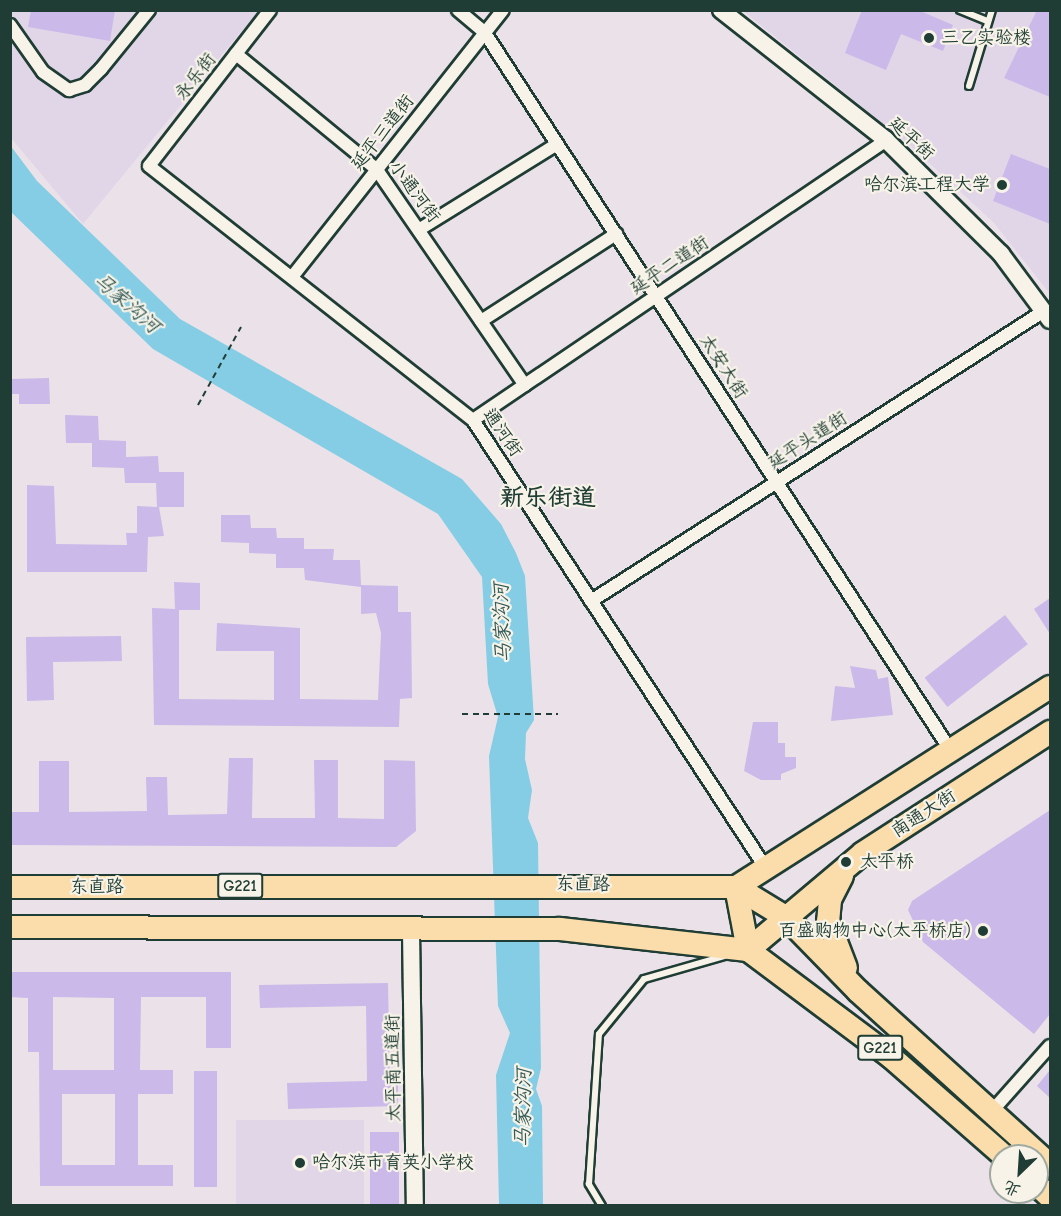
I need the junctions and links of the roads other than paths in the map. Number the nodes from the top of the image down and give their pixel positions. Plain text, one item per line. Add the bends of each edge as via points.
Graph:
1 (149, 10) edge
2 (270, 10) edge
3 (458, 10) edge
4 (503, 10) edge
5 (721, 10) edge
6 (960, 10) edge
7 (992, 10) edge
8 (987, 21) junction
9 (10, 25) edge
10 (485, 33) junction
11 (236, 54) junction
12 (969, 86) dead end
13 (886, 140) junction
14 (557, 144) junction
15 (150, 166) joint
16 (377, 170) junction
17 (420, 229) junction
18 (616, 234) junction
19 (291, 277) junction
20 (656, 297) junction
21 (1047, 316) edge
22 (481, 321) junction
23 (525, 385) junction
24 (473, 420) junction
25 (776, 482) junction
26 (591, 601) junction
27 (1050, 687) edge
28 (1050, 732) edge
29 (951, 751) junction
30 (863, 853) junction
31 (767, 870) junction
32 (10, 887) edge
33 (736, 887) junction
34 (786, 918) junction
35 (10, 927) edge
36 (411, 930) junction
37 (748, 950) junction
38 (858, 991) junction
39 (1050, 1046) edge
40 (992, 1111) junction
41 (990, 1144) edge
42 (1050, 1165) edge
43 (415, 1206) edge
44 (602, 1206) edge

1 - 9 street via 101,69 85,85 69,90 43,72
2 - 11 street, 永乐街
3 - 10 street, 太安大街
4 - 10 street, 延平三道街
5 - 13 street, 延平街
6 - 8 lane
7 - 8 lane
8 - 12 lane
10 - 14 street, 太安大街
10 - 16 street, 延平三道街
11 - 15 street, 永乐街
11 - 16 street, 小通河街
13 - 20 street, 延平二道街
13 - 21 street, 延平街 via 1001,254
14 - 17 street
14 - 18 street, 太安大街
15 - 19 street, 通河街
16 - 17 street, 小通河街
16 - 19 street, 延平三道街
17 - 22 street, 小通河街
18 - 20 street, 太安大街
18 - 22 street
19 - 24 street, 通河街
20 - 23 street, 延平二道街
20 - 25 street, 太安大街
21 - 25 street, 延平头道街
22 - 23 street, 小通河街
23 - 24 street, 延平二道街
24 - 26 street, 通河街
25 - 26 street, 延平头道街
25 - 29 street, 太安大街
26 - 31 street, 通河街
27 - 29 highway
28 - 30 highway, 南通大街
29 - 31 highway
30 - 34 highway, 南通大街
30 - 38 highway via 837,882 828,921 833,945
31 - 33 highway
32 - 33 highway, 东直路 / G221
33 - 34 highway
33 - 37 highway
34 - 37 highway, 南通大街
34 - 38 highway
35 - 36 highway
36 - 37 highway via 560,929
36 - 43 street, 太平南五道街
37 - 41 highway, G221 via 891,1057
37 - 44 lane via 644,979 599,1034 589,1184
38 - 40 highway
39 - 40 street
40 - 42 highway

